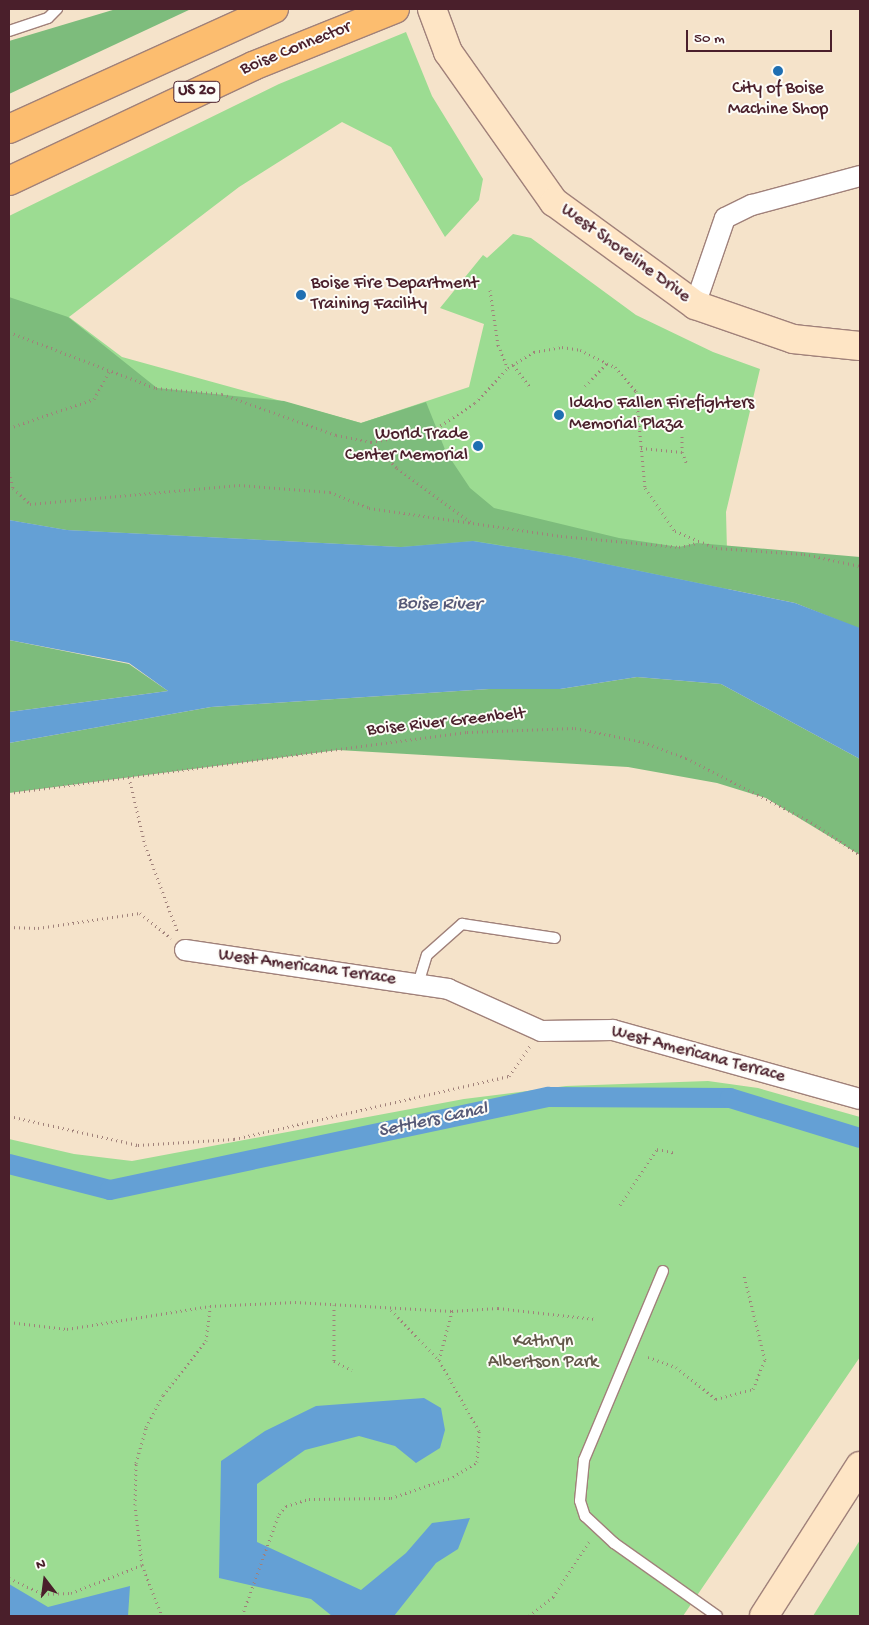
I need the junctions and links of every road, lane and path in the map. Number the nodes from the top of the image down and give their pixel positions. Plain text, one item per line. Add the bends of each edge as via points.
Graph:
1 (57, 9) edge
2 (274, 9) edge
3 (432, 9) edge
4 (392, 10) edge
5 (9, 31) edge
6 (9, 129) edge
7 (860, 176) edge
8 (9, 181) edge
9 (490, 290) dead end
10 (695, 305) junction
11 (9, 333) edge
12 (860, 346) edge
13 (607, 363) junction
14 (513, 365) junction
15 (508, 368) junction
16 (109, 372) junction
17 (585, 386) dead end
18 (531, 388) dead end
19 (9, 428) edge
20 (682, 436) dead end
21 (371, 442) junction
22 (641, 448) junction
23 (682, 452) junction
24 (686, 462) dead end
25 (9, 472) edge
26 (472, 524) junction
27 (697, 543) junction
28 (860, 566) edge
29 (129, 776) junction
30 (9, 793) edge
31 (860, 855) edge
32 (9, 927) edge
33 (555, 938) dead end
34 (185, 950) junction
35 (418, 984) junction
36 (541, 1031) junction
37 (860, 1099) edge
38 (9, 1116) edge
39 (676, 1153) dead end
40 (620, 1206) dead end
41 (663, 1271) dead end
42 (744, 1275) dead end
43 (334, 1305) junction
44 (210, 1306) junction
45 (391, 1310) junction
46 (452, 1311) junction
47 (595, 1318) dead end
48 (9, 1322) edge
49 (648, 1357) dead end
50 (439, 1360) junction
51 (352, 1370) dead end
52 (860, 1466) edge
53 (596, 1527) junction
54 (142, 1565) junction
55 (9, 1578) edge
56 (162, 1616) edge
57 (242, 1616) edge
58 (529, 1616) edge
59 (718, 1616) edge
60 (764, 1616) edge

1 - 5 lane via 48,18
2 - 6 highway, US 20
3 - 10 main road, West Shoreline Drive via 448,52 554,202
4 - 8 highway, Boise Connector / US 20 via 253,66
7 - 10 street via 752,205 725,218
9 - 15 path via 498,345
10 - 12 main road, West Shoreline Drive via 793,339
11 - 16 path
13 - 14 path via 562,347 534,352
13 - 17 path
13 - 22 path via 636,390
14 - 15 path
14 - 18 path
15 - 21 path via 475,404 432,431
16 - 19 path via 94,399
16 - 21 path via 156,388 222,394 336,435
20 - 23 path
21 - 26 path via 397,468
22 - 23 path
22 - 27 path via 641,475 651,500 674,531
23 - 24 path
25 - 26 path via 13,488 30,504 239,485 330,492 369,508
26 - 27 path via 679,547
27 - 28 path via 736,551 804,554
29 - 30 path, Boise River Greenbelt
29 - 31 path, Boise River Greenbelt via 467,732 575,728 644,742 686,758 811,822
29 - 34 path via 145,845
32 - 34 path via 38,928 140,913
33 - 35 lane via 462,924 427,955
34 - 35 street, West Americana Terrace
35 - 36 street, West Americana Terrace via 448,989
36 - 37 street, West Americana Terrace via 614,1030
36 - 38 path via 509,1076 234,1139 138,1145
39 - 40 path via 657,1149
41 - 53 lane via 579,1480 584,1516
42 - 49 path via 764,1355 763,1371 752,1388 716,1399 676,1367
43 - 44 path via 266,1302
43 - 45 path
43 - 51 path via 334,1361
44 - 48 path via 67,1329
44 - 54 path via 206,1342 163,1395 146,1427 136,1463 134,1505
45 - 46 path
45 - 50 path
46 - 47 path via 498,1308
46 - 50 path
50 - 57 path via 479,1431 480,1451 473,1466 391,1498 296,1500 279,1514
52 - 60 main road
53 - 58 path via 553,1597
53 - 59 lane
54 - 55 path via 71,1593 43,1594
54 - 56 path

